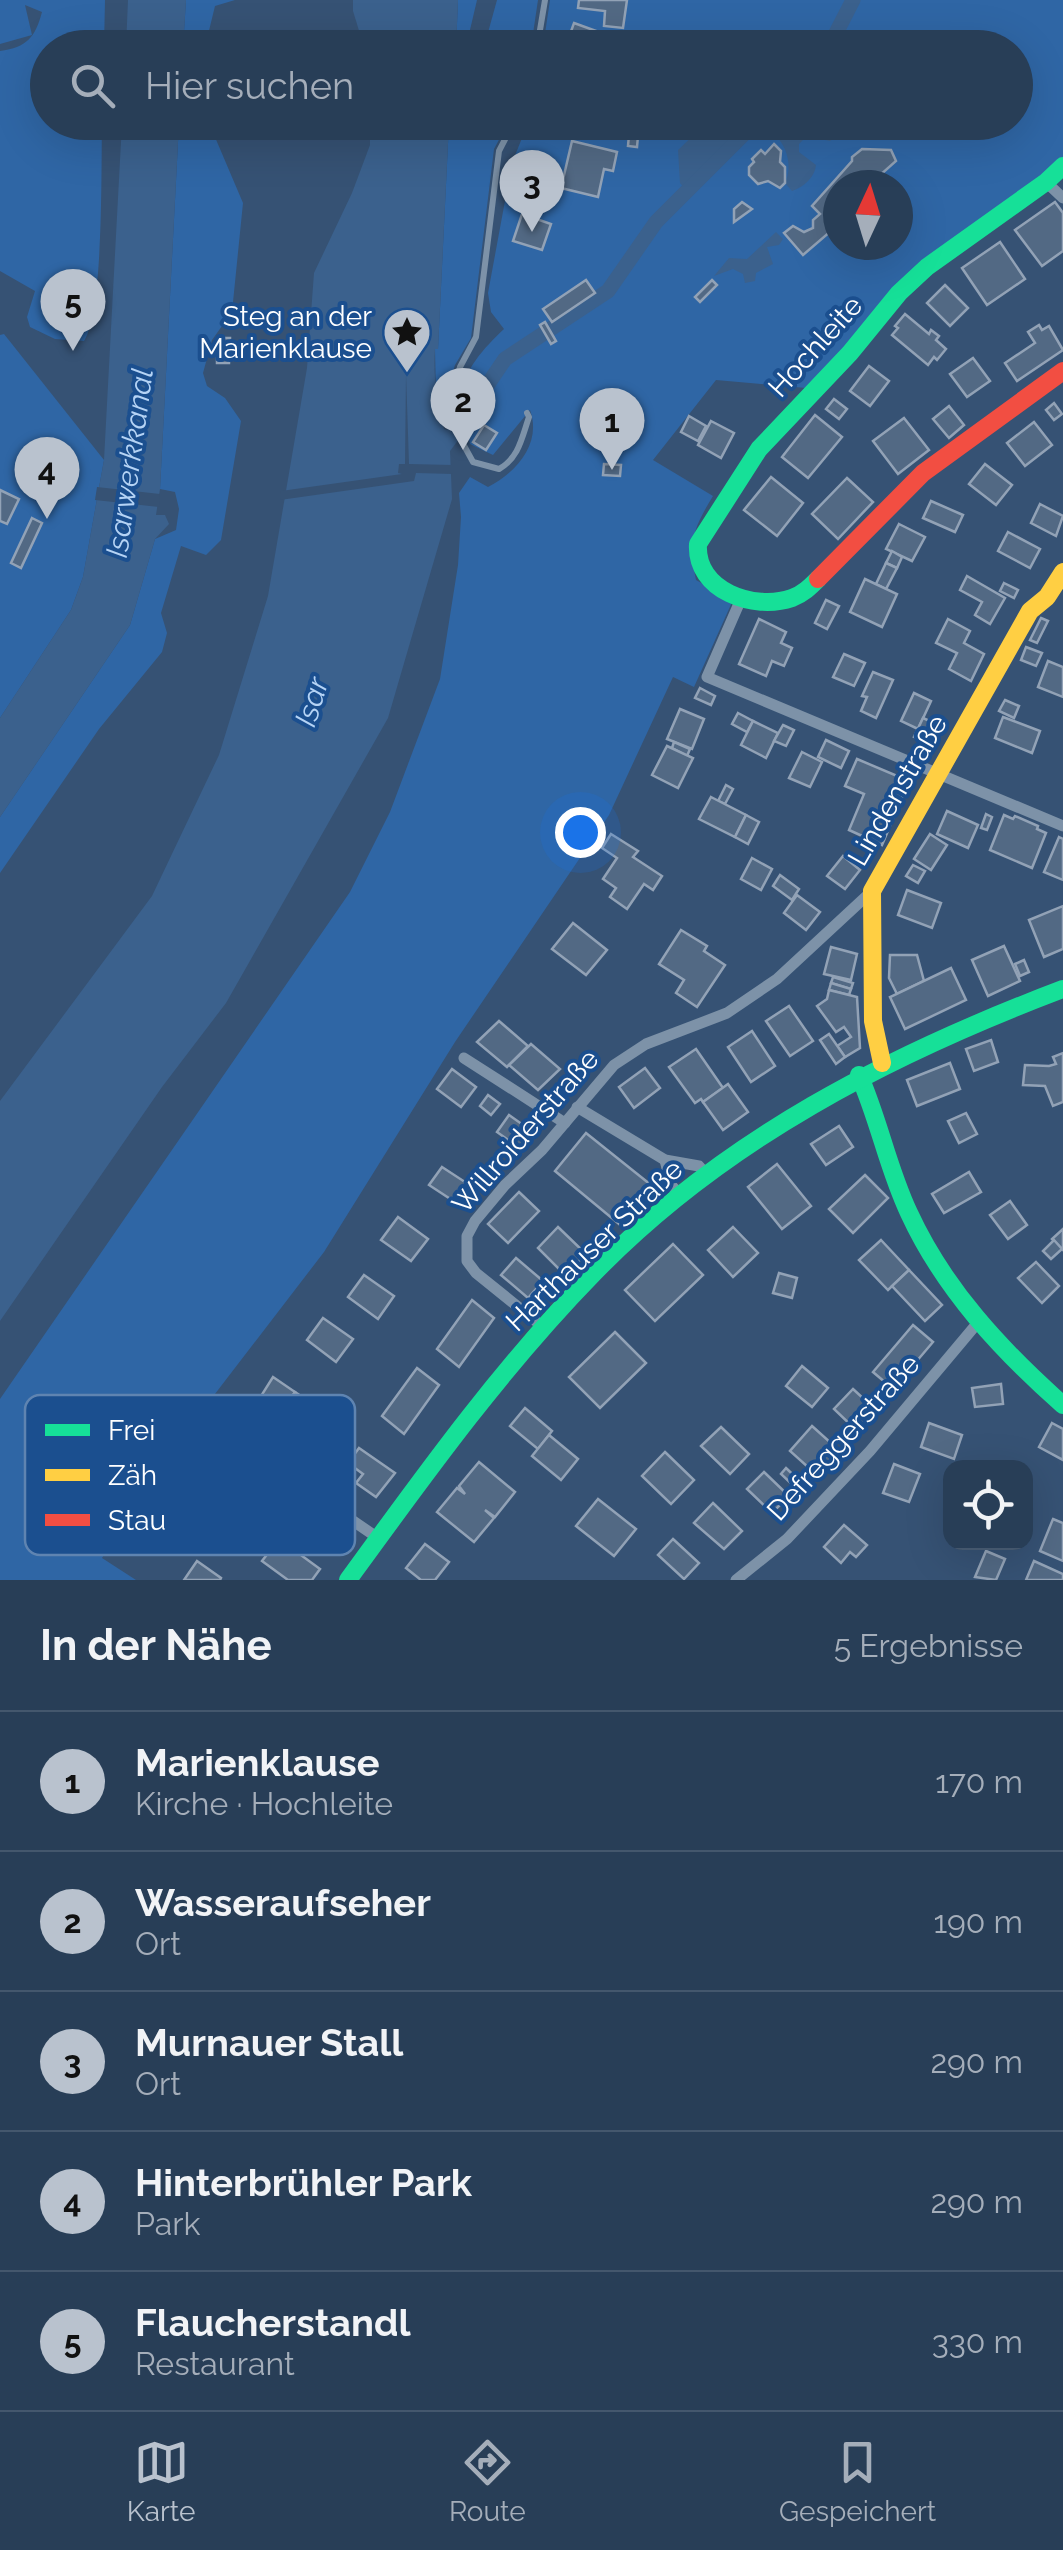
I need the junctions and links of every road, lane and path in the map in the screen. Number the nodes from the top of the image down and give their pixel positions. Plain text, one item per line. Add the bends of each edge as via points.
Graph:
1 (545, 0) edge
2 (540, 30) edge
3 (505, 140) edge
4 (1063, 166) edge
5 (1046, 182) junction
6 (1063, 198) edge
7 (1063, 371) edge
8 (527, 413) dead end
9 (1063, 572) edge
10 (741, 599) junction
11 (938, 776) junction
12 (1063, 826) edge
13 (872, 890) junction
14 (1063, 989) edge
15 (464, 1058) dead end
16 (882, 1063) junction
17 (859, 1075) junction
18 (577, 1107) junction
19 (565, 1123) junction
20 (665, 1160) junction
21 (706, 1174) junction
22 (680, 1196) junction
23 (980, 1320) junction
24 (543, 1327) junction
25 (1063, 1404) edge
26 (355, 1522) edge
27 (378, 1538) junction
28 (348, 1580) edge
29 (736, 1580) edge

1 - 2 lane
3 - 8 lane via 476,338 460,367 450,412 473,462 499,469 511,462
4 - 5 street, Hochleite
5 - 6 street
5 - 10 street, Hochleite via 899,293 759,449 696,553 706,579
7 - 10 street via 923,473 804,593 788,600
9 - 11 street, Lindenstraße via 1048,597 1030,610
10 - 11 street via 707,678
11 - 12 street
11 - 13 street, Lindenstraße
13 - 16 street, Lindenstraße via 873,1021
13 - 18 street, Willroiderstraße via 778,979 727,1013 646,1044 614,1065
14 - 16 street, Harthauser Straße
15 - 19 street
16 - 17 street, Harthauser Straße
17 - 21 street, Harthauser Straße
17 - 23 street via 908,1211 929,1252
18 - 19 street, Willroiderstraße
18 - 20 street
19 - 24 street, Willroiderstraße via 475,1221 465,1248 476,1273
20 - 21 street via 700,1166
20 - 22 street
21 - 22 street, Harthauser Straße
22 - 24 street, Harthauser Straße
23 - 25 street
23 - 29 street, Defreggerstraße via 870,1451 786,1539
24 - 27 street, Harthauser Straße
26 - 27 street
27 - 28 street, Harthauser Straße

